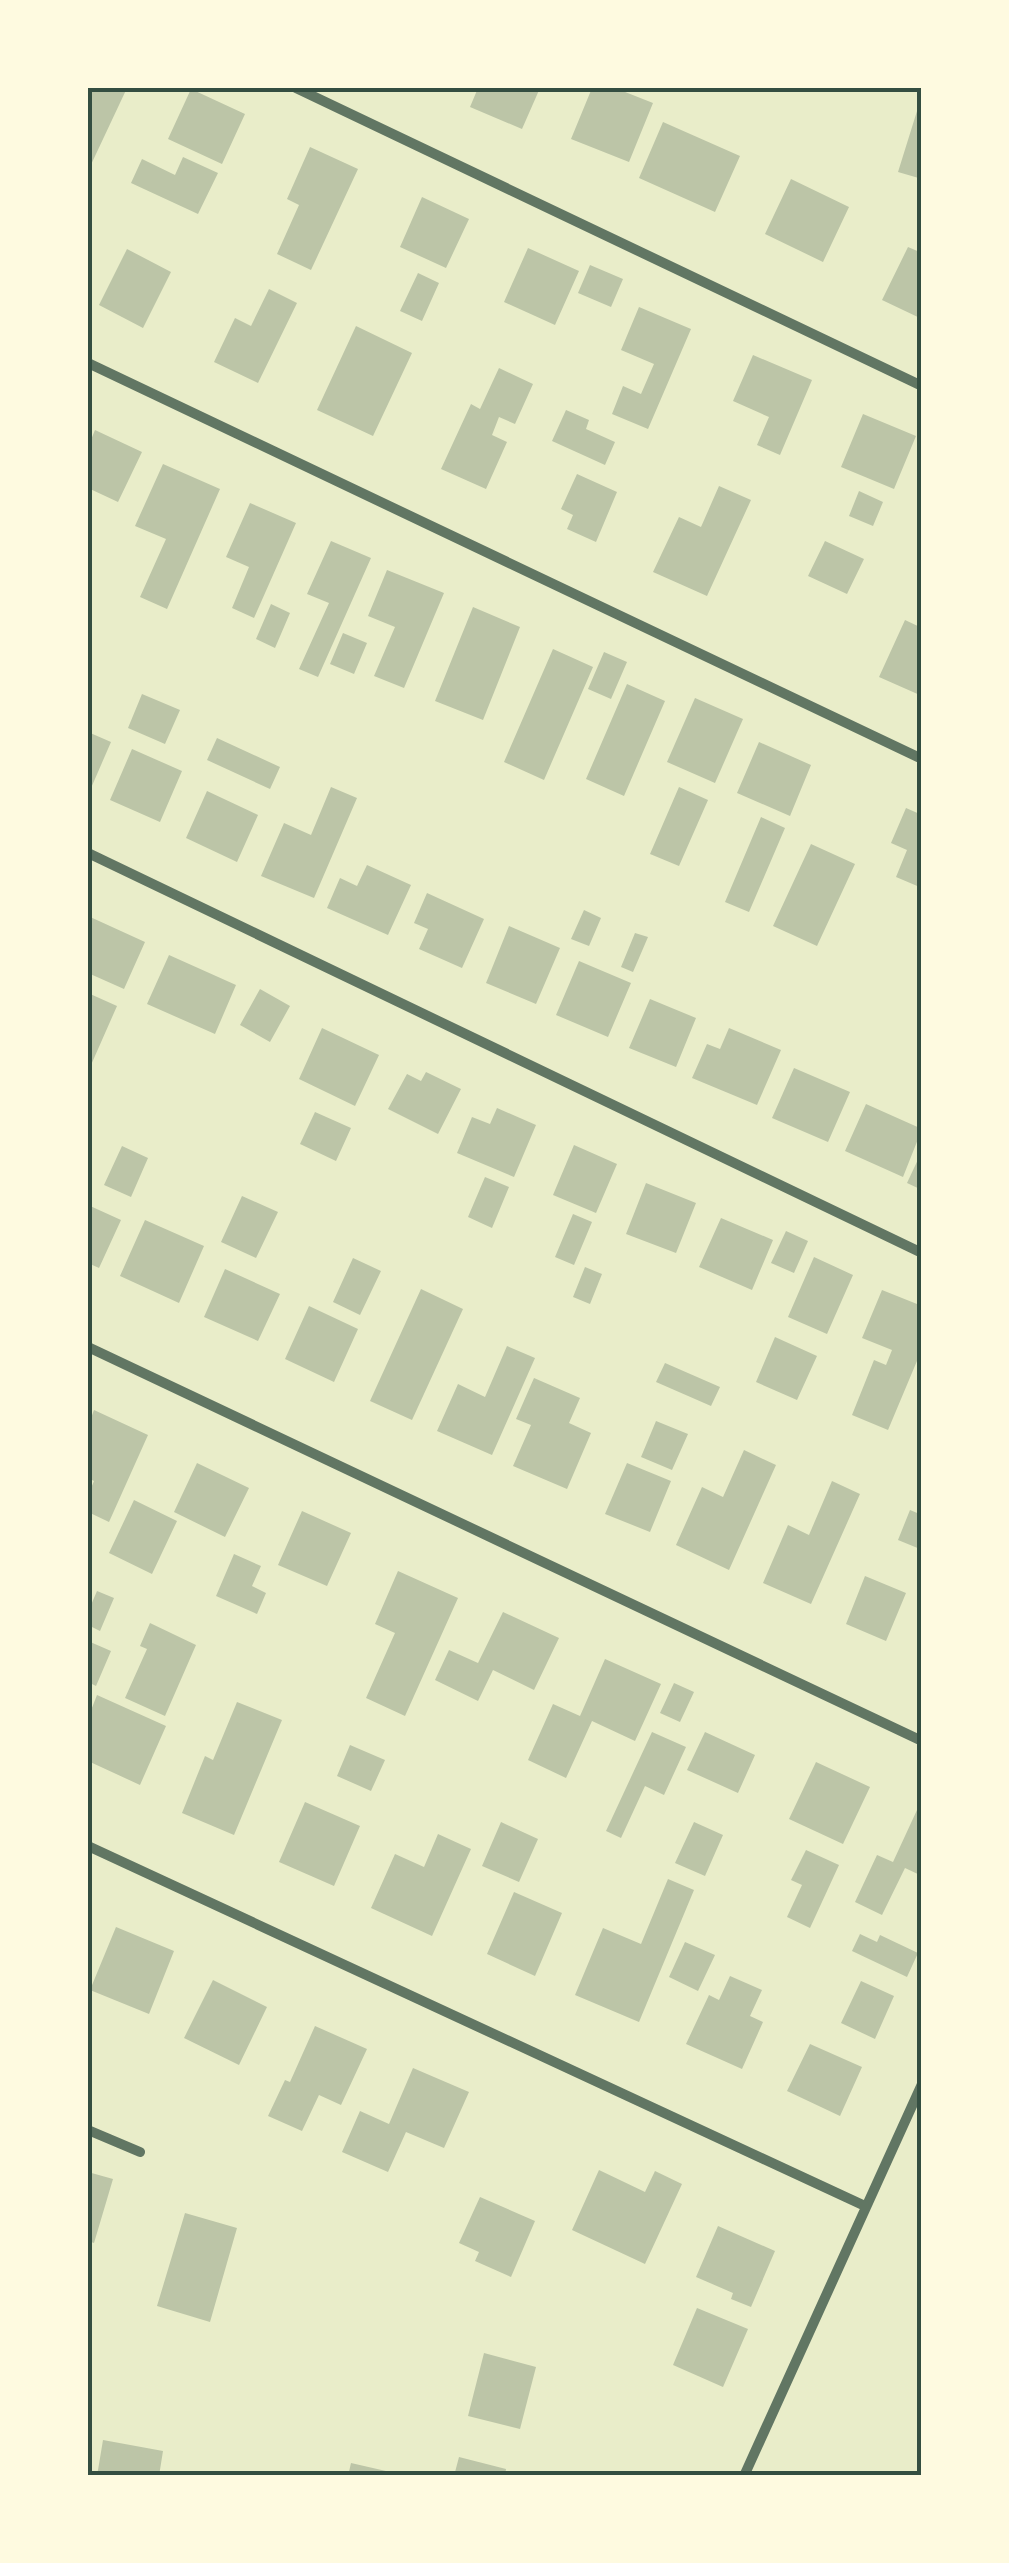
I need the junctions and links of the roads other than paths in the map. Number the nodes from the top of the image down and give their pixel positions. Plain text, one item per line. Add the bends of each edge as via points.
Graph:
1 (296, 88) edge
2 (88, 363) edge
3 (922, 386) edge
4 (922, 759) edge
5 (88, 853) edge
6 (922, 1254) edge
7 (88, 1347) edge
8 (922, 1741) edge
9 (88, 1846) edge
10 (922, 2084) edge
11 (88, 2130) edge
12 (140, 2152) dead end
13 (865, 2206) junction
14 (744, 2476) edge

1 - 3 street
2 - 4 street
5 - 6 street
7 - 8 street
9 - 13 street
10 - 13 street
11 - 12 street
13 - 14 street

